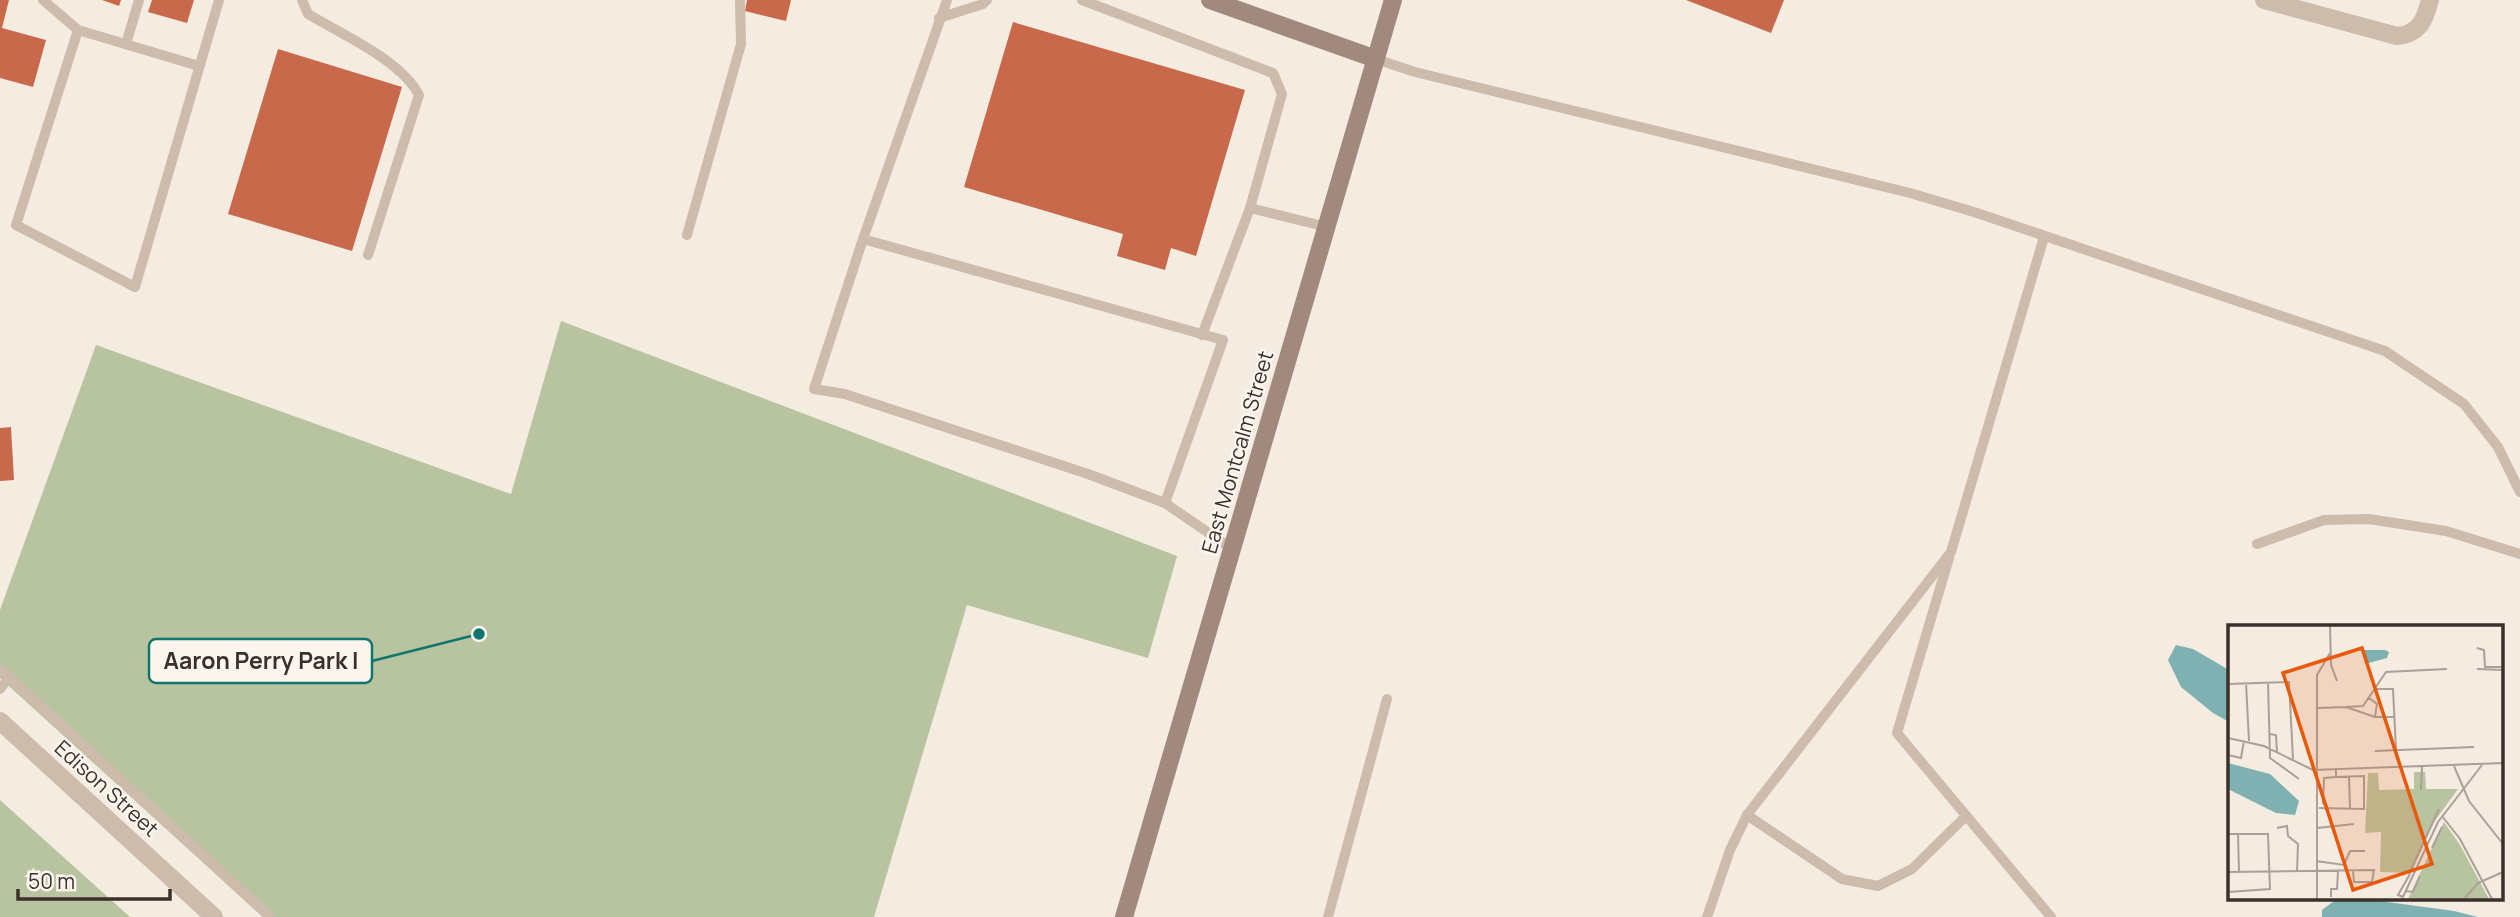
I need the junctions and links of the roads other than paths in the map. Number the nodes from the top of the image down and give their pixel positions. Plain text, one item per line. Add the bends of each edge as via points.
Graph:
1 (43, 0) edge
2 (139, 0) edge
3 (219, 0) edge
4 (302, 0) edge
5 (740, 0) edge
6 (947, 0) edge
7 (987, 0) edge
8 (1082, 0) edge
9 (1210, 0) edge
10 (1393, 0) edge
11 (2264, 0) edge
12 (2430, 0) edge
13 (939, 18) junction
14 (78, 30) junction
15 (126, 44) junction
16 (1376, 59) junction
17 (199, 66) junction
18 (1250, 208) junction
19 (1326, 227) junction
20 (687, 235) dead end
21 (2043, 237) junction
22 (863, 239) junction
23 (368, 255) dead end
24 (1202, 335) junction
25 (2520, 492) edge
26 (1165, 503) junction
27 (2257, 544) dead end
28 (1232, 549) junction
29 (1951, 552) junction
30 (2520, 554) edge
31 (0, 669) edge
32 (9, 677) junction
33 (0, 689) edge
34 (1387, 699) dead end
35 (0, 721) edge
36 (1747, 815) junction
37 (1966, 816) junction
38 (2045, 914) edge
39 (214, 917) edge
40 (270, 917) edge
41 (1124, 917) edge
42 (1328, 917) edge
43 (1707, 917) edge

1 - 14 lane
2 - 15 lane
3 - 17 lane
4 - 23 lane via 308,13 384,60 412,82 419,95
5 - 20 lane via 741,44
6 - 13 lane
7 - 13 lane
8 - 18 lane via 1273,74 1282,94
9 - 16 main road
10 - 16 main road, East Montcalm Street
11 - 12 street via 2392,35 2412,33 2424,21
13 - 22 lane
14 - 15 lane
14 - 17 lane via 16,225 135,287
15 - 17 lane
16 - 19 main road, East Montcalm Street
16 - 21 lane via 1910,193
18 - 19 lane
18 - 24 lane
19 - 28 main road, East Montcalm Street
21 - 25 lane via 2385,351 2464,404 2498,447
21 - 29 lane
22 - 24 lane
22 - 26 lane via 814,389 845,394
24 - 26 lane via 1223,340
26 - 28 lane
27 - 30 lane via 2325,520 2369,519 2446,531
28 - 41 main road, East Montcalm Street
29 - 36 lane
29 - 37 lane via 1897,733
31 - 32 lane
32 - 33 lane
32 - 40 lane
34 - 42 lane
35 - 39 street, Edison Street
36 - 37 lane via 1842,879 1878,886 1912,869
36 - 43 lane
37 - 38 lane

